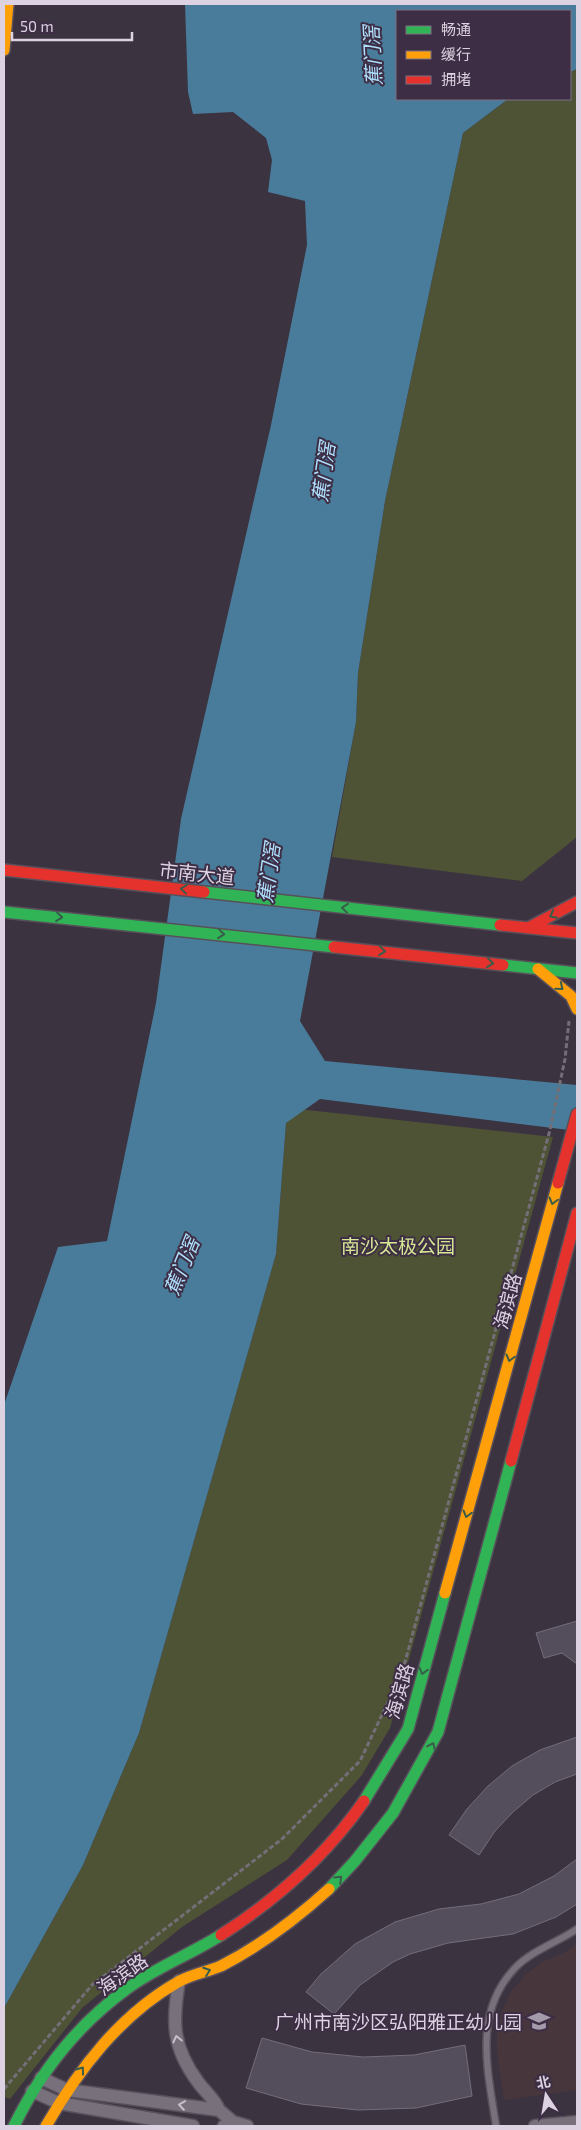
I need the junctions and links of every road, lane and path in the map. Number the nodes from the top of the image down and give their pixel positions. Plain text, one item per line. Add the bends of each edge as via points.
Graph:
1 (8, 4) edge
2 (4, 50) edge
3 (4, 870) edge
4 (577, 902) edge
5 (7, 912) edge
6 (528, 928) junction
7 (577, 933) edge
8 (537, 968) junction
9 (577, 973) edge
10 (577, 1009) edge
11 (565, 1059) dead end
12 (577, 1114) edge
13 (577, 1212) edge
14 (577, 1929) edge
15 (179, 1981) junction
16 (40, 2078) junction
17 (4, 2089) edge
18 (67, 2090) junction
19 (32, 2091) junction
20 (59, 2103) junction
21 (219, 2110) junction
22 (577, 2122) edge
23 (229, 2124) edge
24 (14, 2126) edge
25 (46, 2126) edge
26 (193, 2126) edge
27 (247, 2126) edge
28 (496, 2126) edge
29 (535, 2126) edge

1 - 2 street
6 -> 3 street, 市南大道
4 -> 6 street
5 -> 8 street
6 - 7 street, 市南大道
8 - 9 street
8 -> 10 street via 571,996
11 - 17 path via 550,1130 402,1673 360,1760 282,1839 92,1985
12 -> 16 street, 海滨路 via 408,1729 390,1763 346,1828 291,1884 228,1930 150,1974 108,2003 72,2038
15 -> 13 street, 海滨路 via 218,1966 254,1946 320,1898 376,1838 421,1769 438,1732
14 - 28 lane via 536,1952 517,1967 502,1985 491,2007 486,2030 486,2054
18 -> 15 street, 海滨路 via 117,2029
21 -> 15 street via 180,2054 173,2021
16 - 18 street
16 - 19 street, 海滨路
18 - 20 street, 海滨路
21 -> 18 street
19 - 20 street
19 - 24 street, 海滨路
20 - 25 street, 海滨路
20 - 26 street
21 - 23 street
22 - 29 street
23 - 27 street

